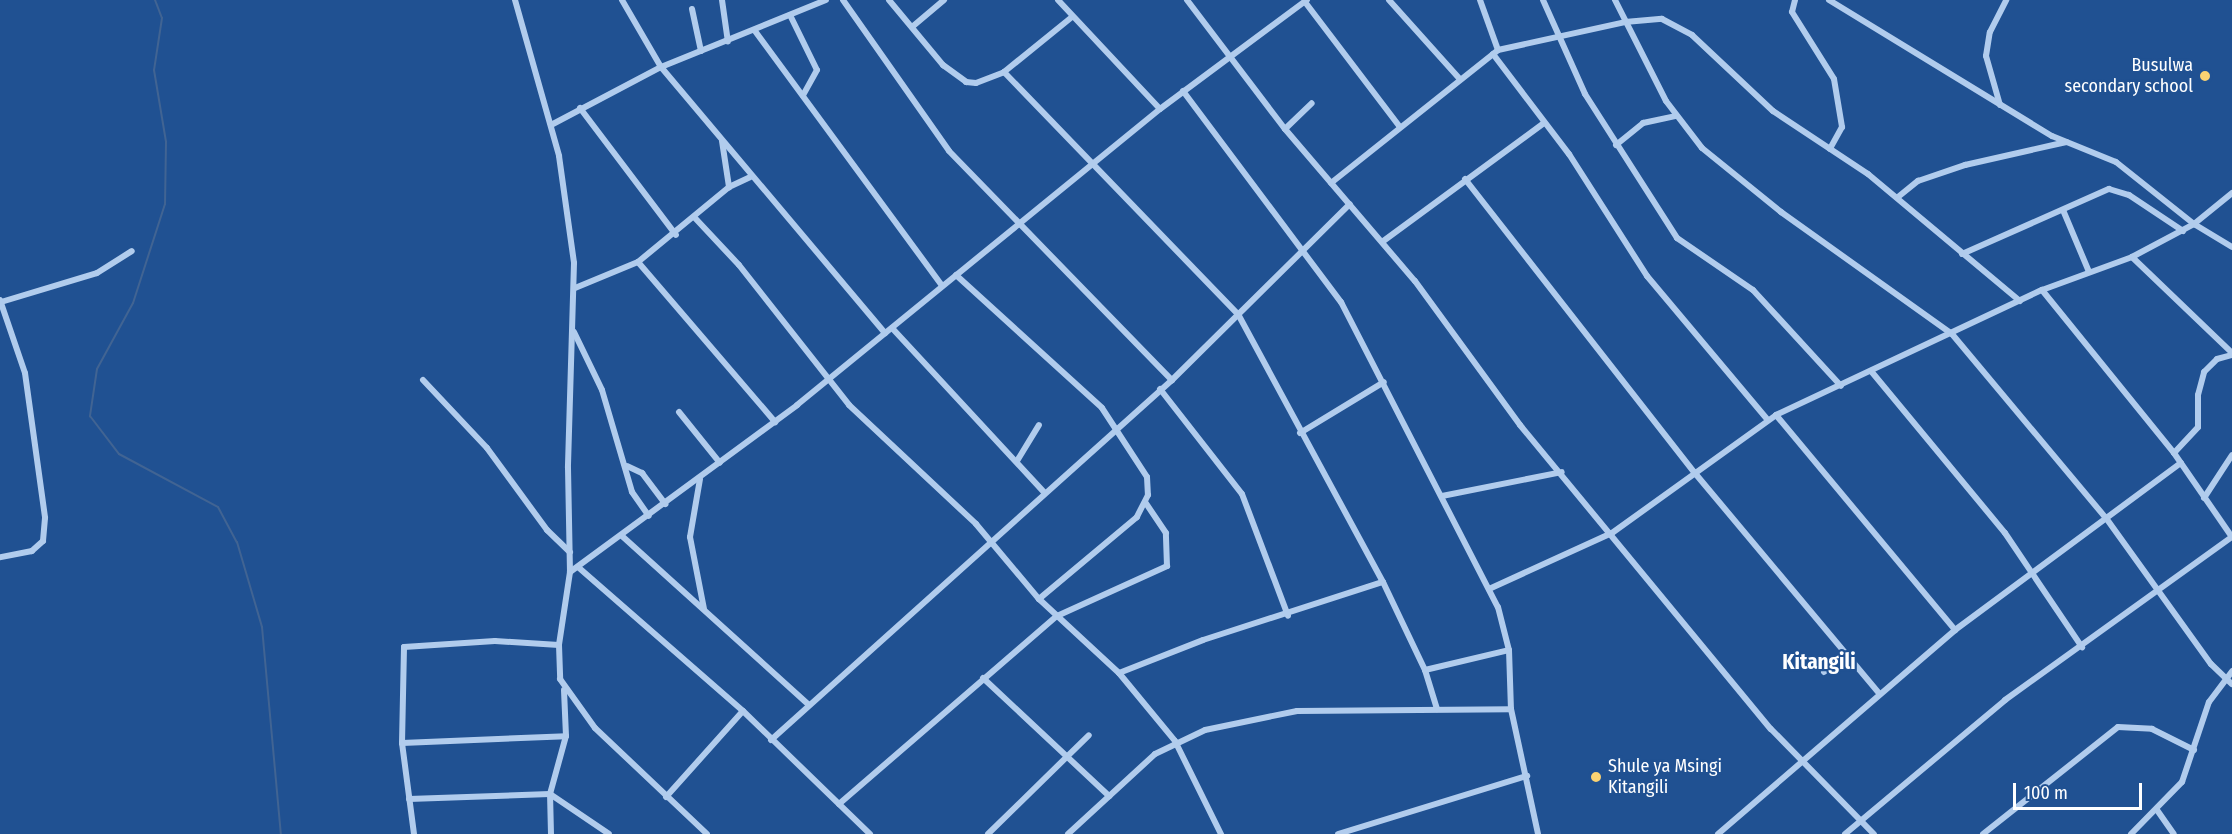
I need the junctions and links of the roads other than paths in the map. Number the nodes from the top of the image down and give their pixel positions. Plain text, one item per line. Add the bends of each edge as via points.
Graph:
1 (515, 0) edge
2 (622, 0) edge
3 (722, 0) edge
4 (826, 0) edge
5 (843, 0) edge
6 (890, 0) edge
7 (944, 0) edge
8 (1058, 0) edge
9 (1186, 0) edge
10 (1389, 0) edge
11 (1480, 0) edge
12 (1543, 0) edge
13 (1615, 0) edge
14 (1795, 0) edge
15 (1829, 0) edge
16 (1306, 1) edge
17 (2006, 1) edge
18 (817, 2) edge
19 (692, 9) dead end
20 (790, 15) junction
21 (1072, 17) junction
22 (1624, 22) junction
23 (912, 27) junction
24 (755, 31) junction
25 (1558, 35) junction
26 (728, 42) junction
27 (701, 51) junction
28 (1496, 52) junction
29 (1229, 58) junction
30 (661, 67) junction
31 (1004, 72) junction
32 (1460, 79) junction
33 (1184, 91) junction
34 (803, 95) junction
35 (1312, 103) dead end
36 (2000, 105) junction
37 (580, 108) junction
38 (1160, 109) junction
39 (1676, 116) junction
40 (1544, 123) junction
41 (551, 125) junction
42 (1400, 127) junction
43 (1285, 129) junction
44 (721, 137) junction
45 (2066, 142) junction
46 (1616, 145) junction
47 (1830, 150) junction
48 (1092, 167) junction
49 (750, 177) junction
50 (1465, 179) junction
51 (1331, 183) junction
52 (729, 187) junction
53 (2232, 193) edge
54 (1898, 197) junction
55 (1350, 204) junction
56 (2063, 210) junction
57 (695, 218) junction
58 (2194, 224) junction
59 (1020, 227) junction
60 (2183, 231) junction
61 (676, 236) junction
62 (1382, 242) junction
63 (2232, 247) edge
64 (1303, 248) junction
65 (132, 250) dead end
66 (1962, 254) junction
67 (2132, 257) junction
68 (638, 262) junction
69 (2089, 272) junction
70 (956, 275) junction
71 (942, 286) junction
72 (574, 288) junction
73 (2042, 290) junction
74 (1, 301) edge
75 (2020, 301) junction
76 (1238, 314) junction
77 (892, 328) junction
78 (573, 330) junction
79 (885, 333) junction
80 (1952, 334) junction
81 (2232, 354) edge
82 (1871, 371) junction
83 (423, 380) dead end
84 (1172, 380) junction
85 (827, 381) junction
86 (1384, 382) junction
87 (1841, 386) junction
88 (1160, 389) junction
89 (679, 412) dead end
90 (1776, 415) junction
91 (1767, 420) junction
92 (775, 422) junction
93 (1038, 424) dead end
94 (1117, 426) junction
95 (1300, 432) junction
96 (2174, 453) junction
97 (2232, 454) edge
98 (1017, 460) junction
99 (2181, 463) junction
100 (720, 464) junction
101 (627, 466) junction
102 (1562, 472) junction
103 (1694, 472) junction
104 (699, 479) junction
105 (1045, 494) junction
106 (1442, 496) junction
107 (2204, 498) junction
108 (1146, 503) junction
109 (665, 504) junction
110 (649, 516) junction
111 (2106, 518) junction
112 (1612, 533) junction
113 (622, 536) junction
114 (2232, 537) edge
115 (991, 542) junction
116 (570, 552) junction
117 (0, 557) edge
118 (578, 567) junction
119 (2034, 570) junction
120 (570, 572) junction
121 (1383, 582) junction
122 (1489, 589) junction
123 (2161, 592) junction
124 (1039, 599) junction
125 (704, 610) junction
126 (1057, 616) junction
127 (1288, 616) junction
128 (1955, 630) junction
129 (559, 645) junction
130 (2082, 647) junction
131 (1509, 650) junction
132 (1847, 654) junction
133 (1425, 670) junction
134 (2232, 671) edge
135 (1824, 672) dead end
136 (1119, 673) junction
137 (983, 678) junction
138 (2225, 679) junction
139 (2232, 684) edge
140 (564, 690) junction
141 (1879, 693) junction
142 (809, 705) junction
143 (1437, 709) junction
144 (1511, 709) junction
145 (743, 711) junction
146 (1089, 735) dead end
147 (566, 736) junction
148 (771, 740) junction
149 (1175, 741) junction
150 (402, 743) junction
151 (2194, 750) junction
152 (1065, 754) junction
153 (1802, 760) junction
154 (1527, 776) junction
155 (550, 794) junction
156 (1109, 796) junction
157 (666, 797) junction
158 (409, 799) junction
159 (839, 804) junction
160 (2157, 810) junction
161 (1862, 820) junction
162 (414, 834) edge
163 (551, 834) edge
164 (609, 834) edge
165 (708, 834) edge
166 (870, 834) edge
167 (988, 834) edge
168 (1068, 834) edge
169 (1221, 834) edge
170 (1338, 834) edge
171 (1538, 834) edge
172 (1718, 834) edge
173 (1845, 834) edge
174 (1874, 834) edge
175 (1983, 834) edge
176 (2131, 834) edge
177 (2174, 834) edge

1 - 41 street
2 - 30 street
3 - 26 street
4 - 18 street
5 - 59 street via 935,133
6 - 23 street
7 - 23 street
8 - 21 street
9 - 29 street
10 - 32 street
11 - 28 street
12 - 25 street
13 - 22 street
14 - 47 street via 1792,12 1834,79 1842,127
15 - 36 street
16 - 29 street
16 - 42 street
17 - 36 street via 1990,32 1986,56
18 - 20 street
19 - 27 street
20 - 24 street
20 - 34 street via 817,70
21 - 31 street
21 - 38 street
22 - 25 street
22 - 39 street
22 - 47 street via 1649,18 1673,21 1773,111
23 - 31 street via 943,65 966,82
24 - 26 street
24 - 34 street
25 - 28 street
25 - 46 street via 1570,68
26 - 27 street
27 - 30 street
28 - 32 street
28 - 40 street
29 - 33 street
29 - 43 street
30 - 37 street
30 - 44 street
31 - 48 street
32 - 42 street
33 - 38 street
33 - 64 street
34 - 71 street
35 - 43 street
36 - 45 street
37 - 41 street
37 - 61 street
38 - 48 street
39 - 46 street via 1643,123
39 - 80 street via 1702,148 1750,188
40 - 50 street
40 - 91 street via 1647,276
41 - 72 street via 569,214
42 - 51 street
43 - 51 street
44 - 49 street
44 - 52 street
45 - 54 street via 1965,165 1918,181
45 - 58 street via 2126,168
46 - 87 street via 1677,238 1753,290
47 - 54 street
48 - 59 street
48 - 76 street
49 - 52 street
49 - 79 street
50 - 62 street
50 - 103 street
51 - 55 street
52 - 57 street
53 - 58 street
54 - 66 street
55 - 62 street
55 - 64 street
56 - 60 street via 2103,191 2117,190
56 - 66 street
56 - 69 street
57 - 61 street
57 - 85 street via 739,265
58 - 60 street
58 - 63 street
59 - 70 street
59 - 84 street
60 - 67 street
61 - 68 street
62 - 102 street via 1436,308 1496,396
64 - 76 street
64 - 86 street via 1355,325
65 - 74 street via 94,274
66 - 75 street
67 - 69 street
67 - 81 street
68 - 72 street
68 - 92 street
69 - 73 street
70 - 71 street
70 - 94 street via 1035,342
71 - 77 street
72 - 78 street
73 - 75 street
73 - 96 street
74 - 117 street via 25,373 45,518 42,541 32,551
75 - 80 street
76 - 84 street
76 - 95 street
77 - 79 street
77 - 98 street
78 - 101 street via 596,375
78 - 116 street
79 - 85 street
80 - 82 street
80 - 111 street
81 - 96 street via 2217,359 2204,372 2198,394 2198,428
82 - 87 street
82 - 119 street via 1936,445
83 - 116 street via 487,448 547,530
84 - 88 street
85 - 92 street
85 - 115 street
86 - 95 street
86 - 106 street
87 - 90 street
88 - 94 street
88 - 127 street via 1242,494
89 - 100 street
90 - 91 street
90 - 128 street
91 - 103 street
92 - 100 street
93 - 98 street
94 - 105 street
94 - 108 street via 1147,477
95 - 121 street
96 - 99 street
97 - 107 street
98 - 105 street
99 - 107 street
99 - 111 street
100 - 104 street
101 - 109 street via 642,473
101 - 110 street via 632,492
102 - 106 street
102 - 112 street
103 - 112 street
103 - 132 street
104 - 109 street
104 - 125 street via 690,537
105 - 115 street
106 - 122 street
107 - 114 street
108 - 124 street via 1124,530
108 - 126 street via 1166,533 1167,566
109 - 110 street
110 - 113 street
111 - 119 street
111 - 123 street
112 - 122 street
112 - 153 street via 1771,729
113 - 118 street
113 - 125 street
114 - 123 street
115 - 124 street
115 - 142 street
116 - 120 street
118 - 120 street
118 - 145 street
119 - 128 street
119 - 130 street
120 - 129 street
121 - 127 street
121 - 133 street
122 - 131 street
123 - 130 street
123 - 138 street
124 - 126 street
125 - 142 street
126 - 136 street
126 - 137 street
127 - 136 street via 1203,640
128 - 141 street
129 - 140 street via 558,666
129 - 150 street via 495,641 405,646 401,662
130 - 161 street via 2005,700
131 - 133 street
131 - 144 street
132 - 135 street
132 - 141 street
133 - 143 street
134 - 138 street
136 - 149 street
137 - 152 street
137 - 159 street
138 - 139 street
138 - 151 street via 2209,702
140 - 147 street
140 - 157 street via 595,728
141 - 153 street
142 - 148 street
143 - 144 street
143 - 149 street via 1297,711 1228,724
144 - 154 street
145 - 148 street
145 - 157 street
146 - 152 street
147 - 150 street
147 - 155 street
148 - 159 street
149 - 156 street
149 - 169 street
150 - 158 street
151 - 160 street via 2182,782
151 - 175 street via 2152,729 2118,728
152 - 156 street
152 - 167 street
153 - 161 street
153 - 172 street
154 - 170 street
154 - 171 street
155 - 158 street
155 - 163 street
155 - 164 street
156 - 168 street
157 - 165 street
158 - 162 street
159 - 166 street
160 - 176 street
160 - 177 street
161 - 173 street
161 - 174 street

